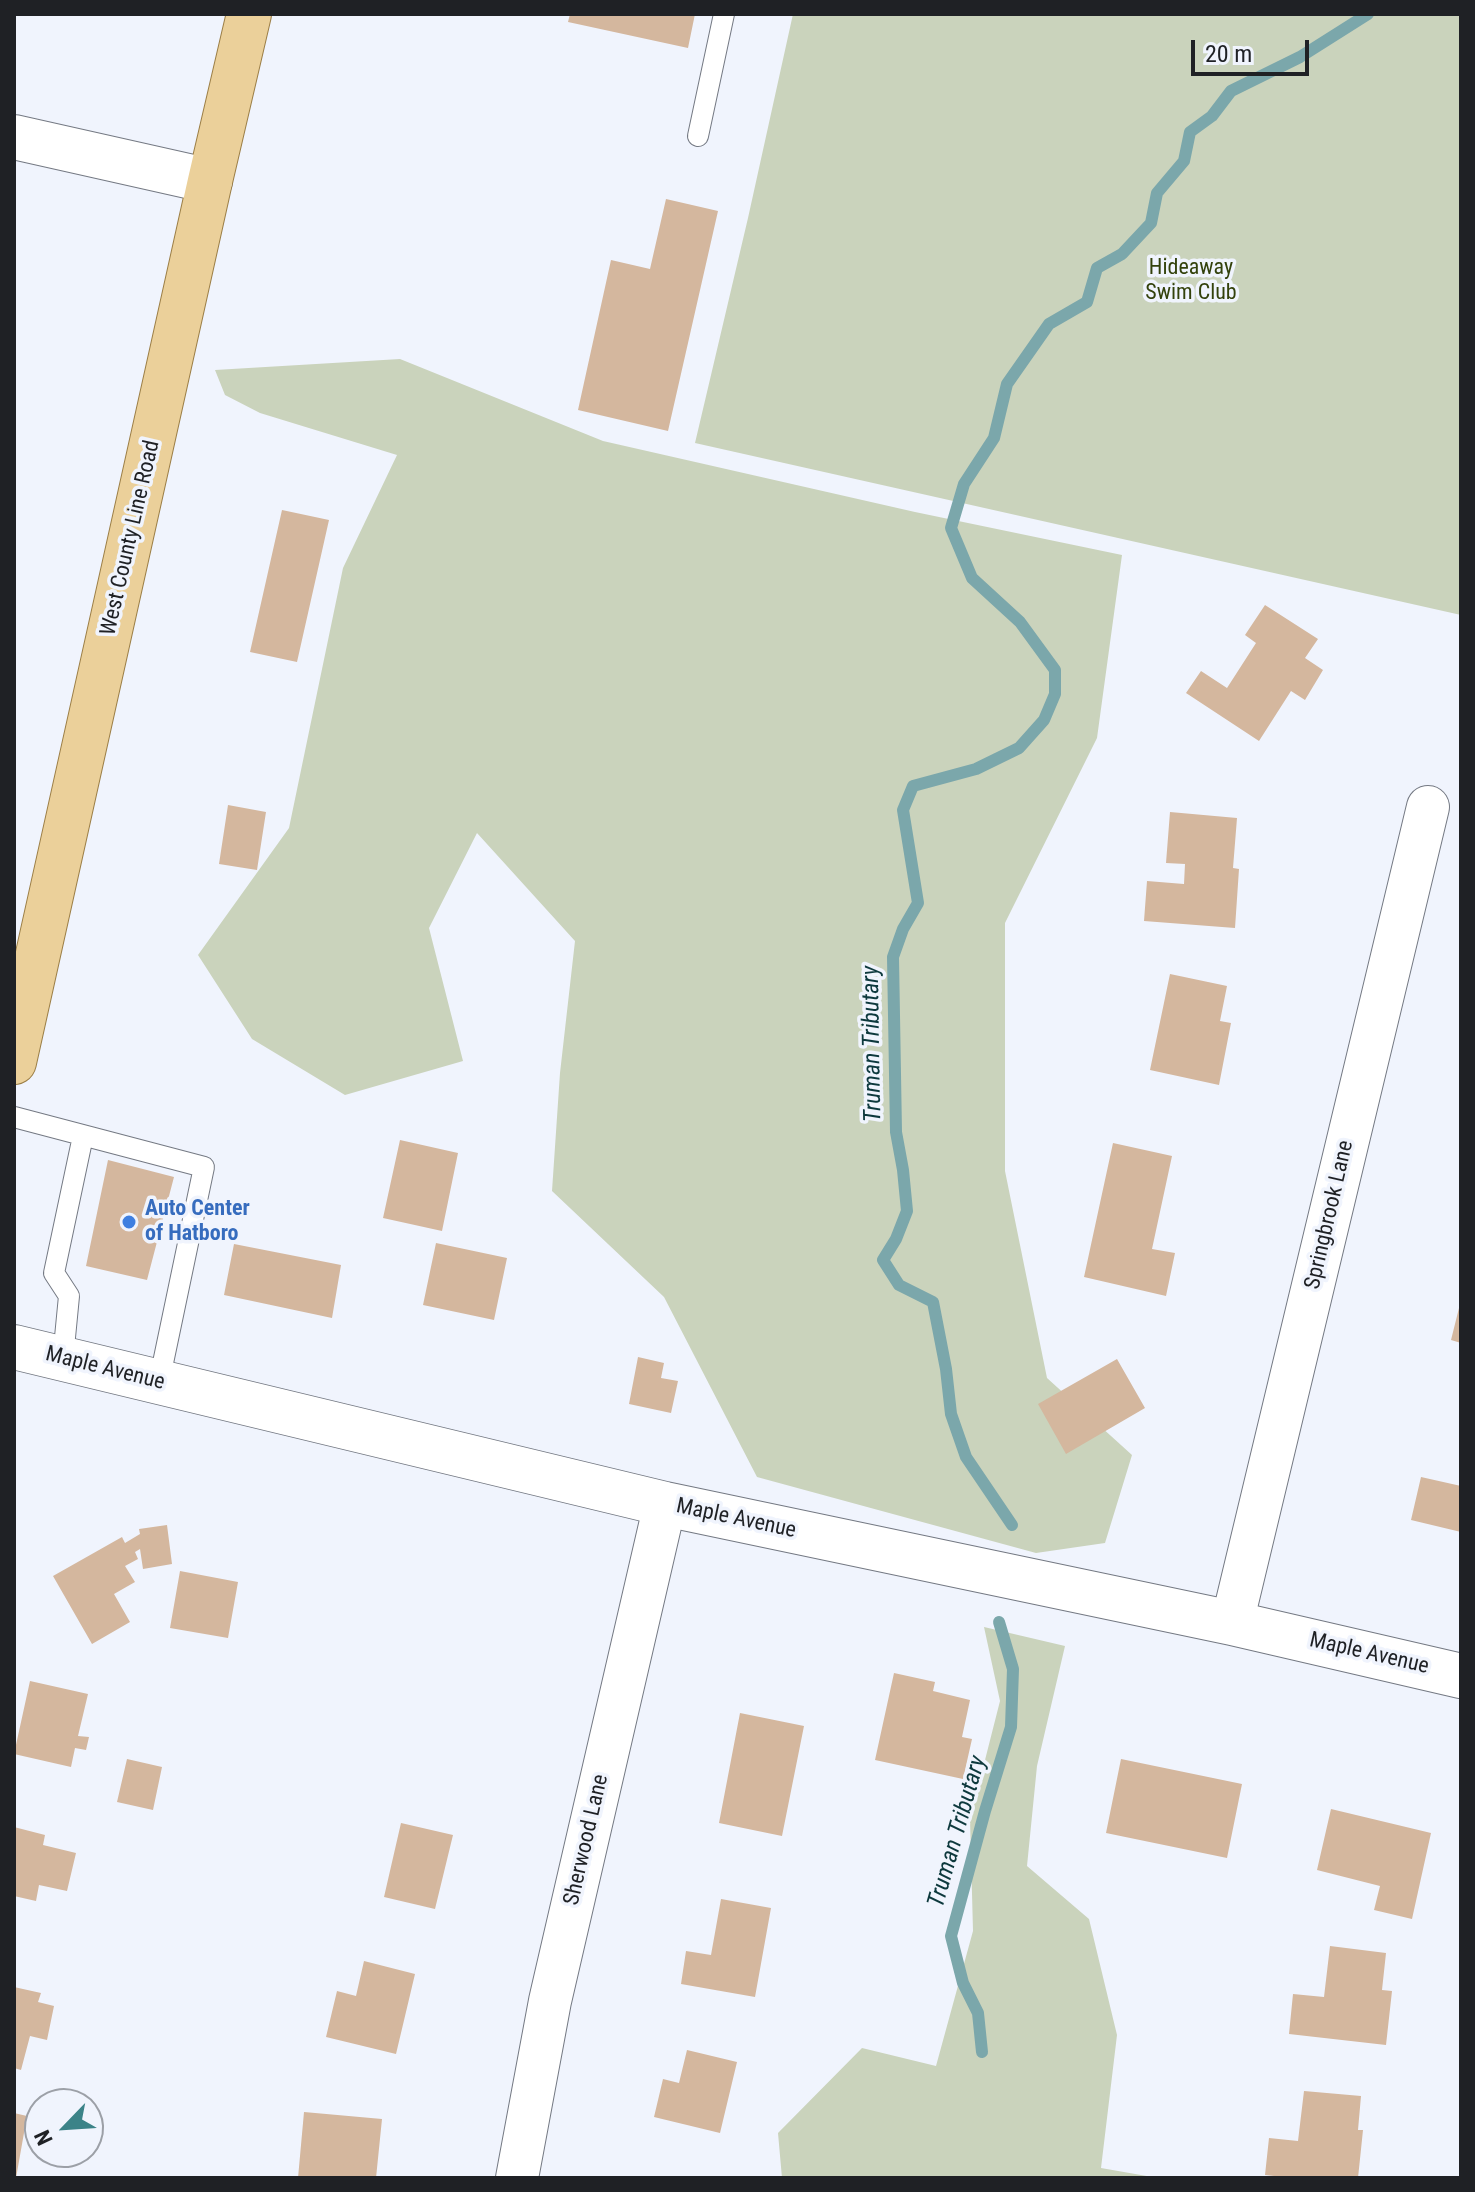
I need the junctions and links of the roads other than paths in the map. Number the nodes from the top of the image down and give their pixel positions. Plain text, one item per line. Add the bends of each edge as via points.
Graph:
1 (249, 14) edge
2 (724, 14) edge
3 (698, 136) dead end
4 (14, 137) edge
5 (210, 181) junction
6 (1428, 807) dead end
7 (14, 1062) edge
8 (14, 1117) edge
9 (83, 1136) junction
10 (14, 1347) edge
11 (63, 1358) junction
12 (159, 1382) junction
13 (665, 1504) junction
14 (1232, 1623) junction
15 (1461, 1676) edge
16 (517, 2178) edge

1 - 5 main road, West County Line Road
2 - 3 lane
4 - 5 street
5 - 7 main road, West County Line Road
6 - 14 street, Springbrook Lane
8 - 9 lane
9 - 11 lane via 54,1273 69,1296
9 - 12 lane via 204,1167
10 - 11 street, Maple Avenue
11 - 12 street, Maple Avenue
12 - 13 street, Maple Avenue
13 - 14 street, Maple Avenue
13 - 16 street, Sherwood Lane via 550,2001
14 - 15 street, Maple Avenue

